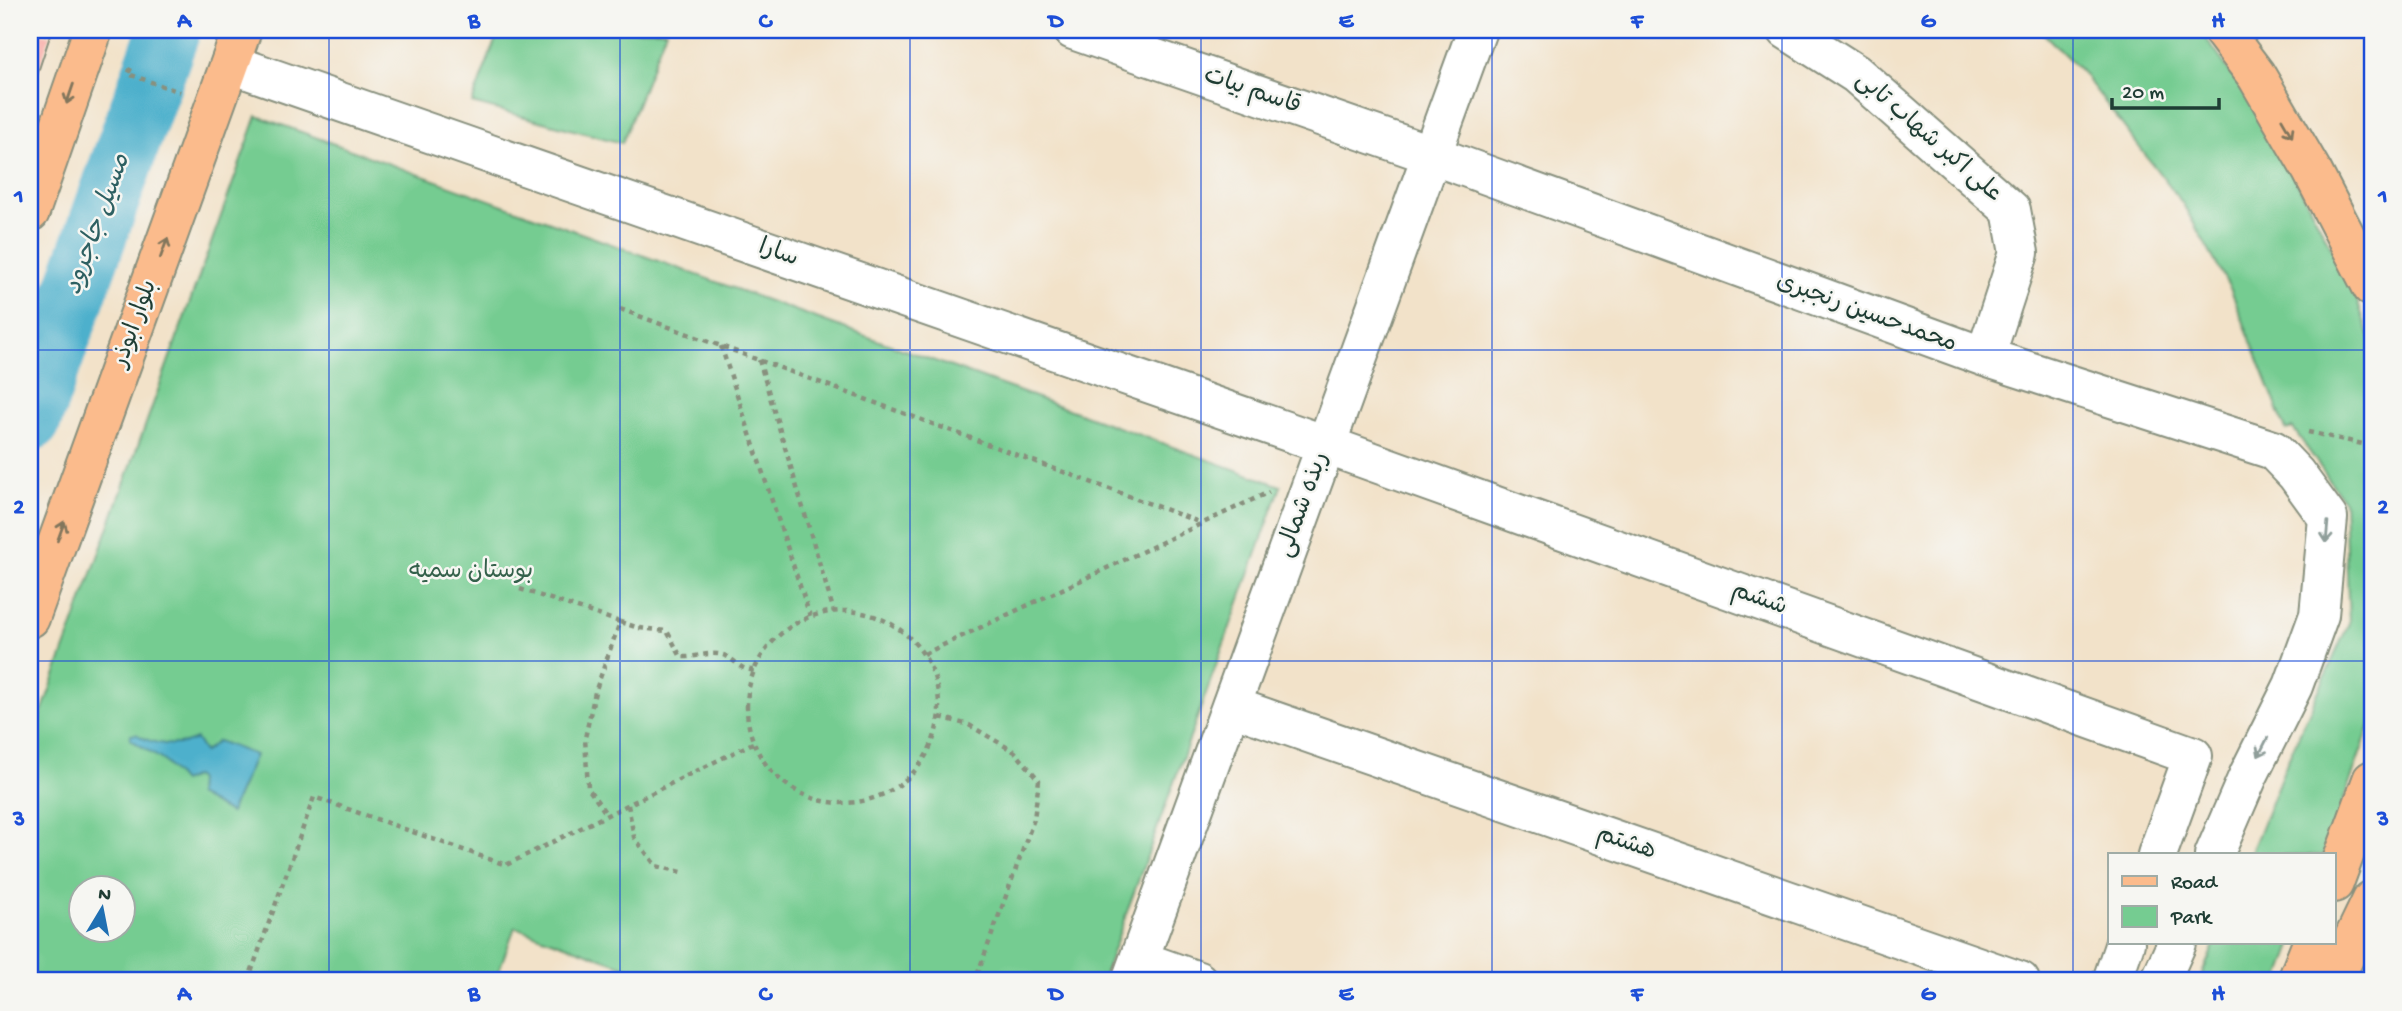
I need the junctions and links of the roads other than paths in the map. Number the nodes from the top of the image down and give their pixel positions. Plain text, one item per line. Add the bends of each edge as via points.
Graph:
1 (93, 30) edge
2 (1073, 30) edge
3 (1477, 30) edge
4 (1787, 30) edge
5 (2222, 30) edge
6 (236, 47) edge
7 (1432, 155) junction
8 (30, 212) edge
9 (2372, 287) edge
10 (1985, 357) junction
11 (1326, 444) junction
12 (30, 618) edge
13 (1231, 706) junction
14 (2372, 780) edge
15 (2158, 853) edge
16 (2215, 853) edge
17 (2336, 878) edge
18 (2372, 900) edge
19 (2125, 944) edge
20 (2177, 944) edge
21 (2312, 944) edge
22 (1135, 971) edge
23 (1198, 981) edge
24 (2020, 981) edge
25 (2112, 981) edge
26 (2161, 981) edge
27 (2297, 981) edge
28 (2333, 981) edge

1 -> 8 main road
2 - 7 street, قاسم بیات
3 - 7 street, ربذه شمالی
4 - 10 street, علی اکبر شهاب تابی via 1856,74 2011,211 2019,253
5 -> 9 main road via 2256,75
6 - 11 street, سارا
12 -> 6 main road, بلوار ابوذر
7 - 10 street, محمدحسین رنجبری
7 - 11 street, ربذه شمالی
10 -> 16 street, محمدحسین رنجبری via 2273,450 2328,518 2319,615 2293,686
11 - 13 street, ربذه شمالی
11 - 15 street, ششم via 2193,755
13 - 22 street, ربذه شمالی
13 - 24 street, هشتم
14 - 17 main road
18 - 28 main road
19 - 25 street
20 - 26 street
21 - 27 main road
22 - 23 street

